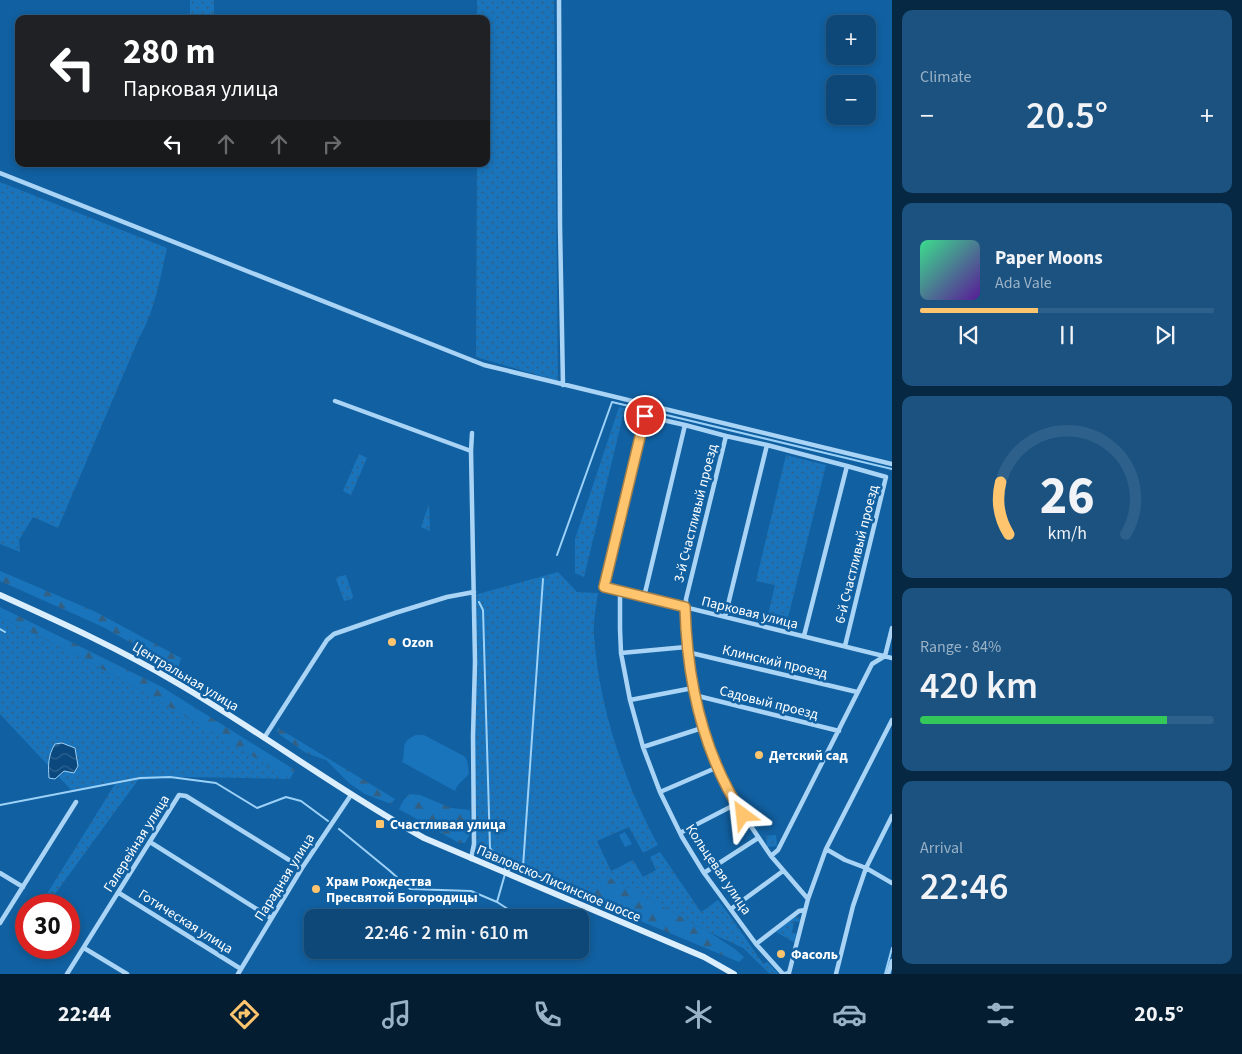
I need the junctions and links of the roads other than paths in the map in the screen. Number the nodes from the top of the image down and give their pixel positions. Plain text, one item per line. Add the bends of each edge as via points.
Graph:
1 (559, 0) edge
2 (0, 173) edge
3 (563, 384) junction
4 (335, 401) dead end
5 (686, 425) junction
6 (472, 433) dead end
7 (726, 436) junction
8 (767, 445) junction
9 (471, 451) junction
10 (806, 456) joint
11 (892, 464) edge
12 (847, 466) junction
13 (886, 476) junction
14 (892, 478) edge
15 (620, 591) junction
16 (474, 592) junction
17 (0, 595) edge
18 (644, 597) junction
19 (685, 607) junction
20 (725, 617) junction
21 (892, 628) edge
22 (804, 636) junction
23 (845, 646) junction
24 (687, 650) junction
25 (621, 653) junction
26 (885, 656) junction
27 (892, 658) edge
28 (693, 688) junction
29 (857, 692) junction
30 (694, 695) junction
31 (630, 700) junction
32 (892, 720) edge
33 (702, 728) junction
34 (839, 731) junction
35 (264, 738) junction
36 (643, 748) junction
37 (718, 767) junction
38 (660, 792) junction
39 (352, 795) junction
40 (76, 802) dead end
41 (736, 804) junction
42 (892, 816) edge
43 (680, 833) junction
44 (758, 838) junction
45 (150, 842) junction
46 (826, 849) junction
47 (772, 856) junction
48 (471, 859) junction
49 (302, 868) junction
50 (866, 868) junction
51 (783, 871) junction
52 (0, 873) edge
53 (704, 873) junction
54 (892, 884) edge
55 (23, 887) junction
56 (119, 893) junction
57 (808, 899) junction
58 (731, 909) junction
59 (805, 910) junction
60 (271, 918) junction
61 (0, 923) edge
62 (756, 944) junction
63 (84, 948) junction
64 (892, 961) edge
65 (241, 969) junction
66 (68, 974) edge
67 (127, 974) edge
68 (238, 974) edge
69 (734, 974) edge
70 (786, 974) edge
71 (836, 974) edge
72 (888, 974) edge

1 - 3 street
2 - 3 street via 478,363
3 - 11 street
4 - 9 street
5 - 7 street
5 - 15 street, Парковая улица via 645,416 604,587
5 - 18 street
6 - 9 street
7 - 8 street, 3-й Счастливый проезд
7 - 19 street, 3-й Счастливый проезд
8 - 10 street, 3-й Счастливый проезд
8 - 20 street
9 - 16 street
10 - 12 street, 6-й Счастливый проезд
12 - 13 street, 6-й Счастливый проезд
12 - 22 street
13 - 14 street
13 - 23 street, 6-й Счастливый проезд
15 - 18 street, Парковая улица
15 - 25 street, Кольцевая улица
16 - 35 street via 410,608 334,634
16 - 48 street via 474,844
17 - 35 main road, Центральная улица via 132,658
18 - 19 street, Парковая улица
19 - 20 street, Парковая улица
19 - 24 street, 3-й Счастливый проезд
20 - 22 street, Парковая улица
21 - 26 street
22 - 23 street, Парковая улица
23 - 26 street, Парковая улица
24 - 25 street, Клинский проезд
24 - 28 street, 3-й Счастливый проезд
24 - 29 street, Клинский проезд
25 - 31 street, Кольцевая улица
26 - 27 street, Парковая улица
26 - 29 street via 872,664
28 - 30 street, 3-й Счастливый проезд
28 - 31 street
29 - 34 street
30 - 33 street, 3-й Счастливый проезд
30 - 34 street, Садовый проезд
31 - 36 street, Кольцевая улица
32 - 46 street
33 - 36 street
33 - 37 street, 3-й Счастливый проезд
34 - 47 street
35 - 39 main road, Центральная улица
36 - 38 street, Кольцевая улица
37 - 38 street
37 - 41 street, 3-й Счастливый проезд
38 - 43 street, Кольцевая улица
39 - 48 main road, Павловско-Лисинское шоссе via 383,816
39 - 49 street, Парадная улица
40 - 55 street
41 - 43 street
41 - 44 street, 3-й Счастливый проезд
42 - 50 street
43 - 53 street, Кольцевая улица
44 - 47 street, 3-й Счастливый проезд
44 - 53 street
45 - 49 street, Галерейная улица via 178,797 183,795
45 - 56 street, Галерейная улица
45 - 60 street
46 - 50 street
46 - 57 street
47 - 51 street, 3-й Счастливый проезд
48 - 69 main road, Павловско-Лисинское шоссе via 704,957
49 - 60 street, Парадная улица
50 - 54 street
50 - 71 street
51 - 57 street, 3-й Счастливый проезд
51 - 58 street
52 - 55 street
53 - 58 street, Кольцевая улица
55 - 61 street
56 - 63 street, Галерейная улица
56 - 65 street, Готическая улица
57 - 59 street
58 - 62 street, Кольцевая улица
59 - 62 street via 799,911
59 - 70 street
60 - 65 street, Парадная улица
62 - 70 street, Кольцевая улица
63 - 66 street, Галерейная улица
63 - 67 street
64 - 72 street
65 - 68 street, Парадная улица

